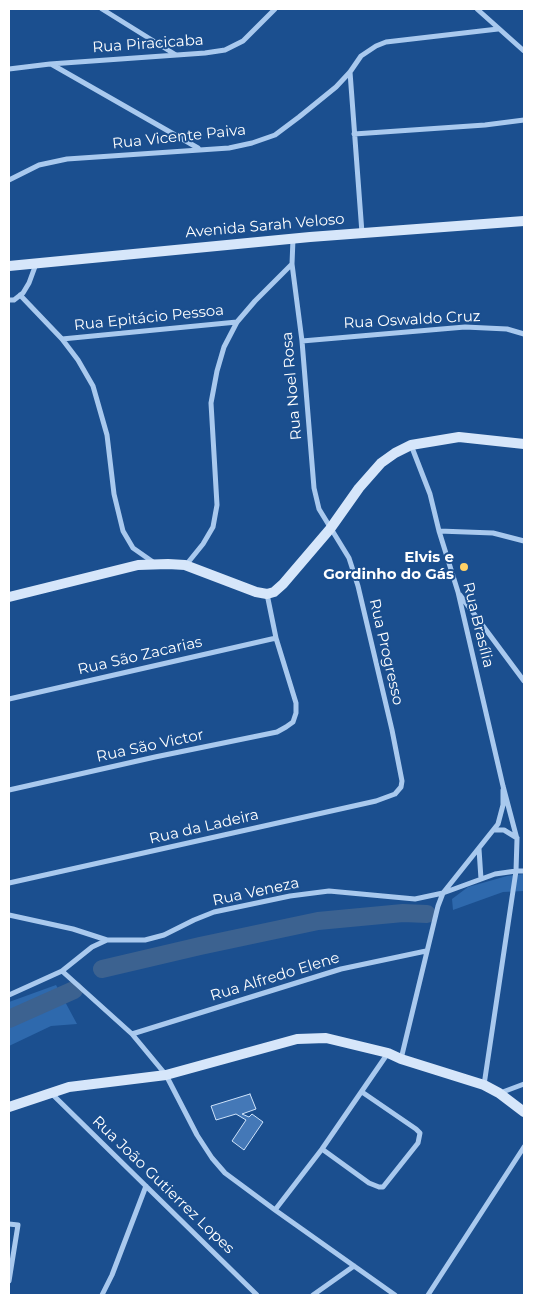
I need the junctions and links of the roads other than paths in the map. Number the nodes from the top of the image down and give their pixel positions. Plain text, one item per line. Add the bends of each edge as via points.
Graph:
1 (102, 9) edge
2 (275, 9) edge
3 (477, 9) edge
4 (498, 29) junction
5 (524, 51) edge
6 (176, 55) junction
7 (50, 64) junction
8 (9, 70) edge
9 (350, 72) junction
10 (524, 120) edge
11 (354, 134) junction
12 (199, 149) junction
13 (9, 180) edge
14 (524, 221) edge
15 (362, 233) junction
16 (293, 239) junction
17 (36, 264) junction
18 (292, 264) junction
19 (9, 266) edge
20 (20, 295) junction
21 (9, 300) edge
22 (237, 322) junction
23 (524, 334) edge
24 (62, 339) junction
25 (302, 341) junction
26 (524, 444) edge
27 (411, 445) junction
28 (330, 529) junction
29 (439, 531) junction
30 (524, 541) edge
31 (156, 564) junction
32 (185, 565) junction
33 (458, 592) junction
34 (267, 594) junction
35 (9, 598) edge
36 (276, 638) junction
37 (524, 681) edge
38 (9, 698) edge
39 (503, 786) junction
40 (401, 788) joint
41 (9, 790) edge
42 (495, 830) junction
43 (517, 839) junction
44 (479, 849) junction
45 (516, 870) junction
46 (524, 872) edge
47 (481, 879) junction
48 (9, 883) edge
49 (443, 893) junction
50 (9, 915) edge
51 (106, 940) junction
52 (426, 951) junction
53 (62, 971) junction
54 (9, 995) edge
55 (132, 1034) junction
56 (388, 1053) junction
57 (401, 1060) junction
58 (166, 1075) junction
59 (524, 1084) edge
60 (484, 1085) junction
61 (362, 1092) junction
62 (50, 1093) junction
63 (499, 1093) junction
64 (9, 1107) edge
65 (524, 1112) edge
66 (524, 1147) edge
67 (322, 1148) junction
68 (146, 1186) junction
69 (275, 1210) junction
70 (9, 1224) edge
71 (354, 1266) junction
72 (9, 1281) edge
73 (102, 1295) edge
74 (257, 1295) edge
75 (313, 1295) edge
76 (395, 1295) edge
77 (428, 1295) edge

1 - 6 street
2 - 6 street, Rua Piracicaba via 243,41 226,50
3 - 4 street
4 - 5 street
4 - 9 street, Rua Vicente Paiva via 386,42 361,56
6 - 7 street, Rua Piracicaba
7 - 8 street, Rua Piracicaba
7 - 12 street
9 - 11 street
9 - 12 street, Rua Vicente Paiva via 275,135 229,148
10 - 11 street
11 - 15 street
12 - 13 street, Rua Vicente Paiva via 67,159 39,166
14 - 15 main road, Avenida Sarah Veloso
15 - 16 main road, Avenida Sarah Veloso
16 - 17 main road, Avenida Sarah Veloso
16 - 18 street, Rua Noel Rosa
17 - 19 main road, Avenida Sarah Veloso
17 - 20 street
18 - 22 street
18 - 25 street, Rua Noel Rosa
20 - 21 street
20 - 24 street
22 - 24 street, Rua Epitácio Pessoa
22 - 32 street via 224,347 211,403 217,505 213,526
23 - 25 street, Rua Oswaldo Cruz via 465,327
24 - 31 street via 92,386 107,435 114,494 123,531 133,548
25 - 28 street, Rua Noel Rosa via 314,488 319,509
26 - 27 main road via 460,437
27 - 28 main road via 381,464
27 - 29 street, Rua Brasília via 430,494
28 - 34 main road via 282,584
28 - 40 street, Rua Progresso via 349,558 358,586 392,730
29 - 30 street via 493,533
29 - 33 street, Rua Brasília
31 - 32 main road
31 - 35 main road via 138,565
32 - 34 main road
33 - 37 street
33 - 39 street, Rua Brasília
34 - 36 street
36 - 38 street, Rua São Zacarias
36 - 41 street, Rua São Victor via 296,703 294,722 277,732
39 - 42 street, Rua Brasília via 502,813
39 - 43 street, Rua Brasília
40 - 48 street, Rua da Ladeira via 395,794 376,801
42 - 43 street via 504,830
42 - 44 street, Rua Brasília
43 - 45 street, Rua Brasília
44 - 47 street
44 - 49 street, Rua Brasília
45 - 46 street, Rua Veneza
45 - 47 street, Rua Veneza
45 - 60 street, Rua Brasília
47 - 49 street, Rua Veneza
49 - 51 street, Rua Veneza via 415,899 330,891 290,896 214,912 164,935 145,940
49 - 52 street
50 - 51 street
51 - 53 street
52 - 55 street, Rua Alfredo Elene via 341,969
52 - 57 street
53 - 54 street
53 - 55 street
55 - 58 street
56 - 57 main road
56 - 58 main road via 326,1038 297,1039
56 - 61 street
57 - 60 main road
58 - 62 main road via 69,1087
58 - 69 street via 212,1158 225,1173
59 - 63 street
60 - 63 main road
61 - 67 street
61 - 67 street via 416,1129 420,1133 418,1143 383,1187 369,1183
62 - 64 main road
62 - 68 street, Rua João Gutierrez Lopes
63 - 65 main road
66 - 77 street
67 - 69 street
68 - 73 street
68 - 74 street, Rua João Gutierrez Lopes
69 - 71 street
70 - 72 street via 18,1225
71 - 75 street
71 - 76 street

